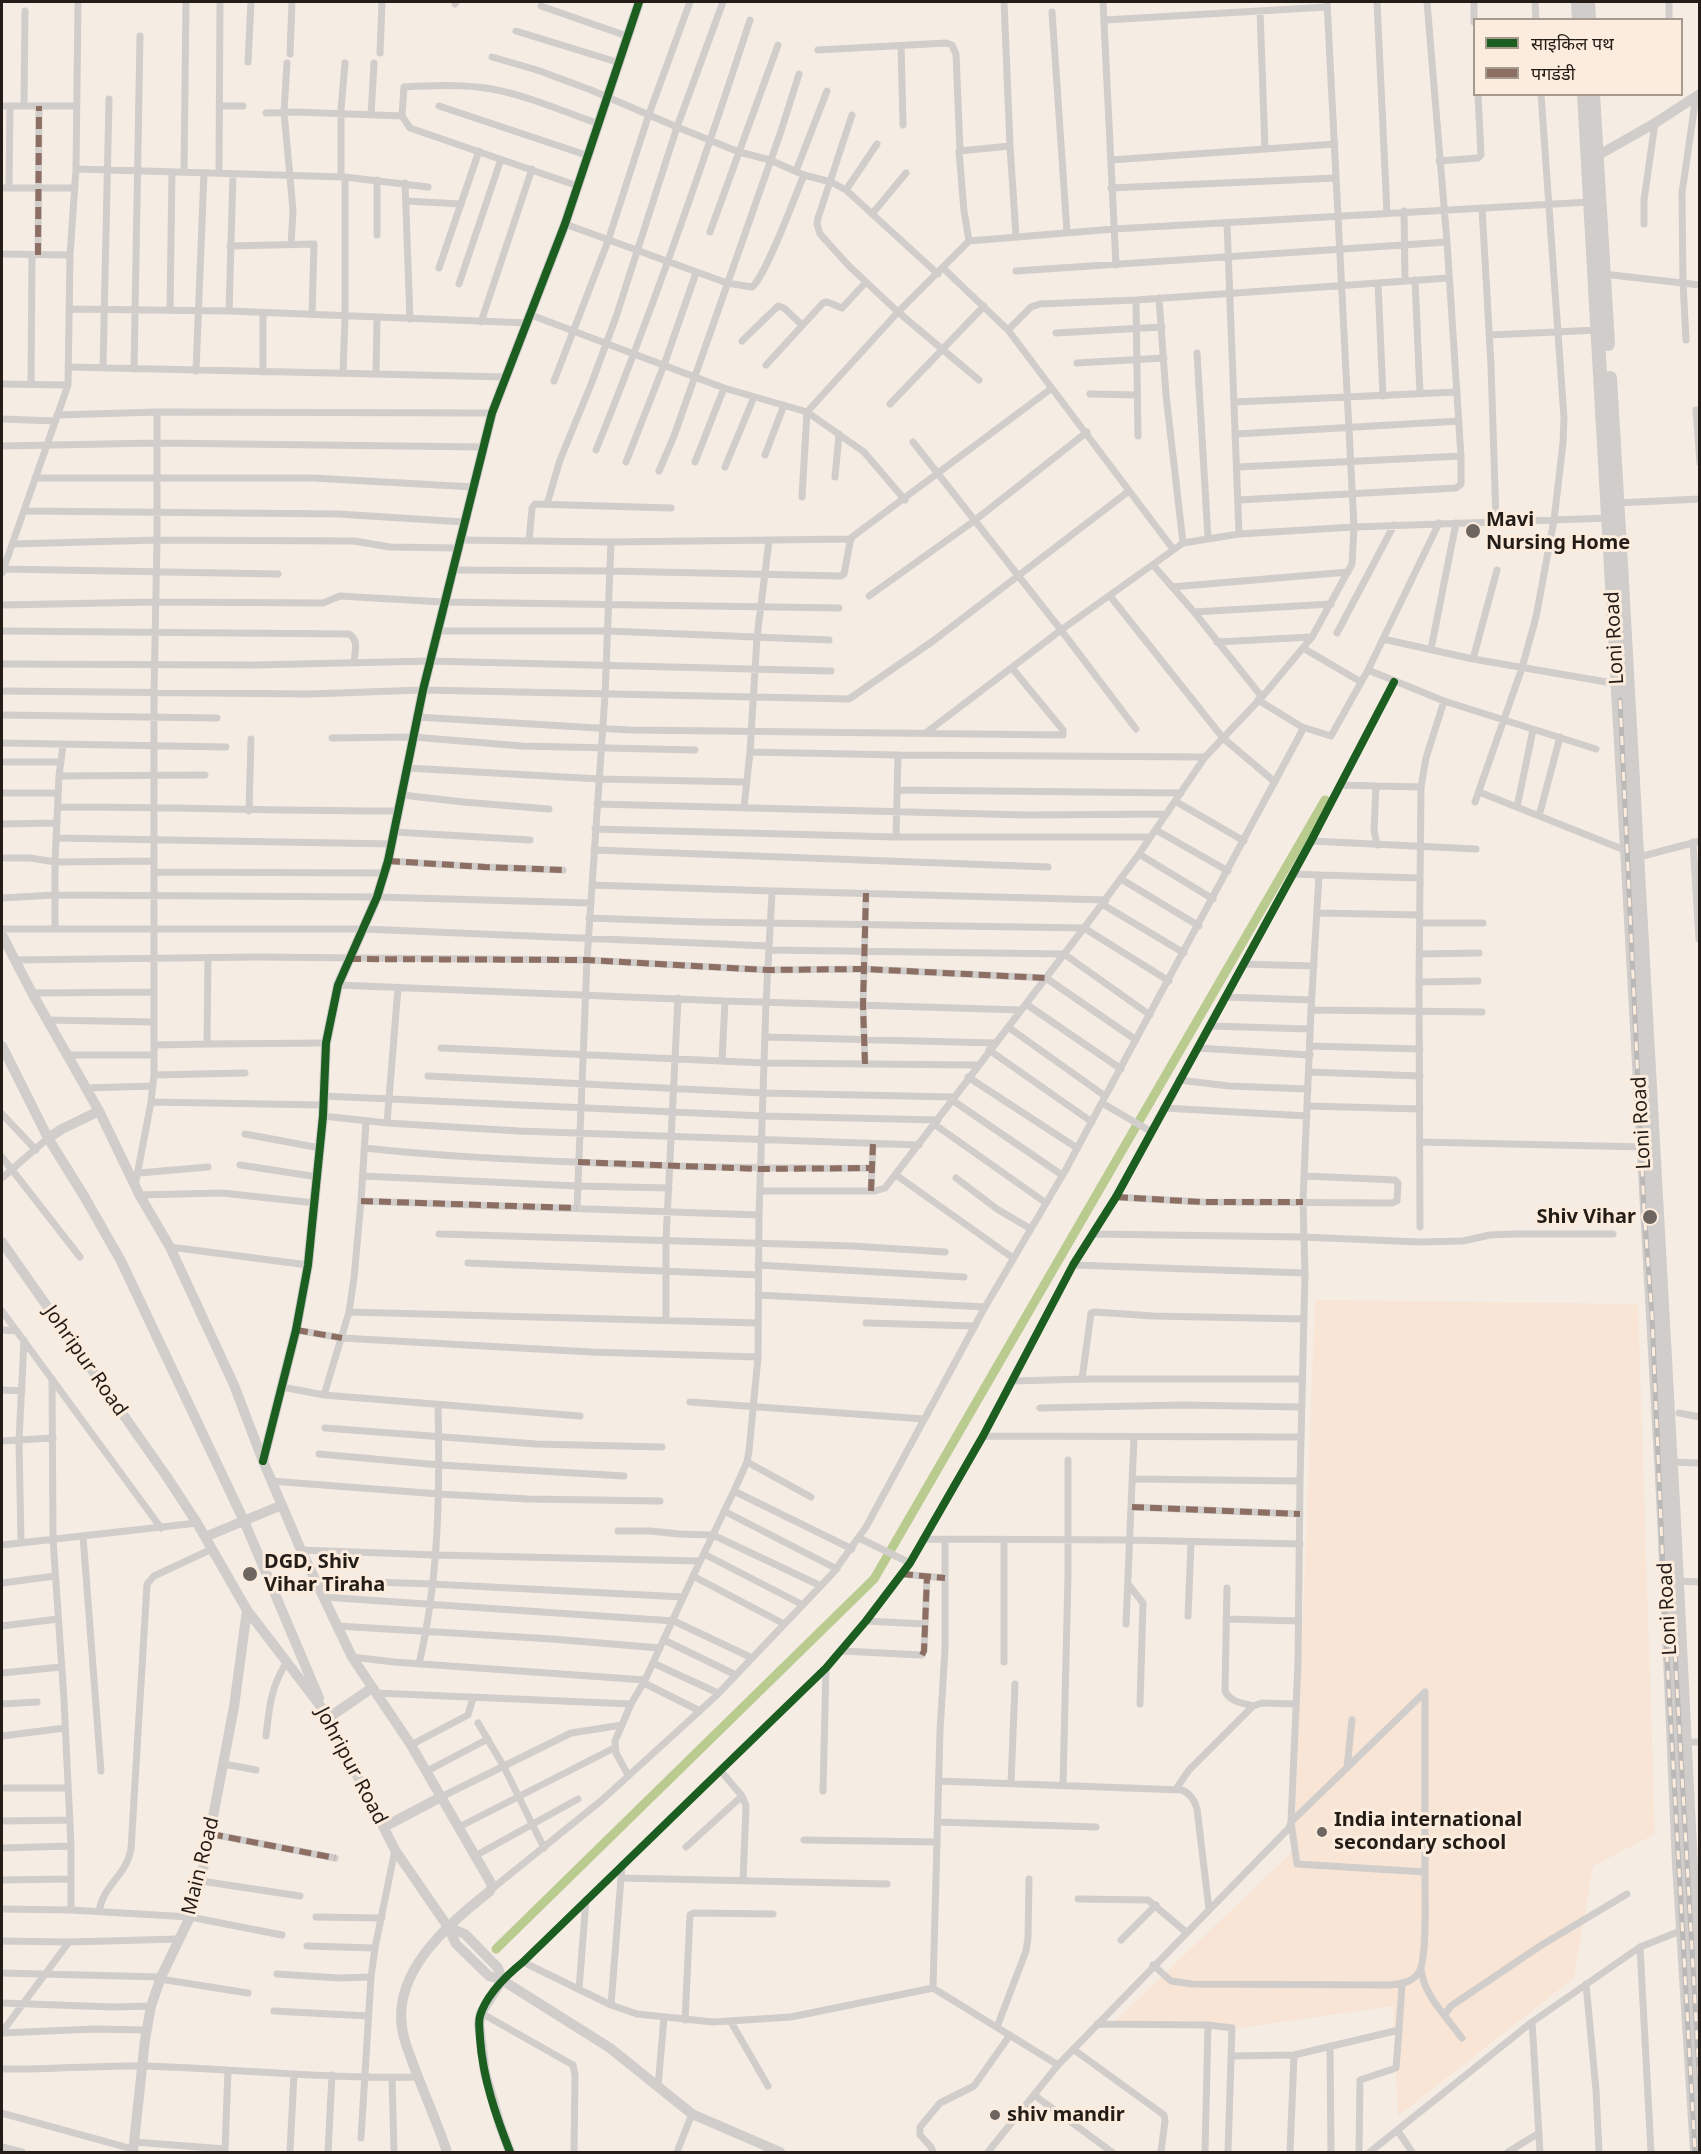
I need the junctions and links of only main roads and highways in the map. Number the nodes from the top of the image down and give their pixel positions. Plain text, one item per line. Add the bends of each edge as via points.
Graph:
1 (1578, 2) edge
2 (1588, 2) edge
3 (1579, 18) edge
4 (1589, 18) edge
5 (1584, 96) edge
6 (1593, 96) edge
7 (1599, 274) junction
8 (1612, 503) junction
9 (1613, 517) junction
10 (1633, 854) junction
11 (1695, 1875) edge
12 (1700, 2025) edge
13 (1698, 2150) edge

1 - 3 highway
2 - 4 highway
5 - 7 highway, Loni Road
6 - 7 highway, Loni Road
7 - 8 highway, Loni Road
7 - 8 highway, Loni Road via 1598,330
8 - 9 highway, Loni Road
9 - 10 highway, Loni Road
9 - 10 highway, Loni Road via 1618,684
10 - 11 highway, Loni Road
10 - 13 highway, Loni Road via 1683,1929
11 - 12 highway, Loni Road

